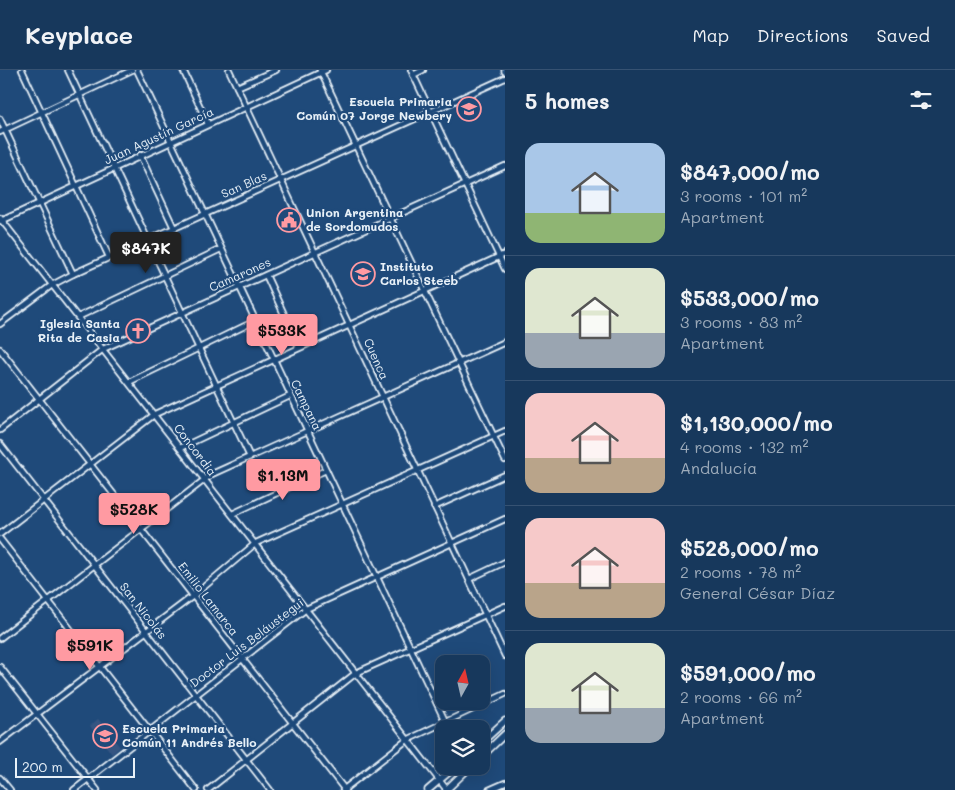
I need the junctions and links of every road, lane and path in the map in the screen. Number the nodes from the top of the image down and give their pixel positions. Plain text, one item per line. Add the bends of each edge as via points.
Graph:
1 (22, 70) edge
2 (68, 70) edge
3 (132, 70) edge
4 (137, 70) edge
5 (183, 70) edge
6 (229, 70) edge
7 (276, 70) edge
8 (326, 70) edge
9 (423, 70) edge
10 (320, 71) edge
11 (412, 72) edge
12 (505, 78) edge
13 (238, 87) junction
14 (79, 94) junction
15 (246, 106) junction
16 (430, 110) junction
17 (42, 112) junction
18 (0, 119) edge
19 (208, 124) junction
20 (2, 131) edge
21 (170, 142) junction
22 (354, 146) junction
23 (140, 155) junction
24 (505, 166) edge
25 (113, 168) junction
26 (281, 179) junction
27 (466, 184) junction
28 (76, 185) junction
29 (40, 201) junction
30 (204, 213) junction
31 (390, 219) junction
32 (1, 220) edge
33 (174, 228) junction
34 (148, 240) junction
35 (221, 249) junction
36 (315, 252) junction
37 (505, 254) edge
38 (109, 257) junction
39 (499, 257) junction
40 (505, 269) edge
41 (73, 274) junction
42 (266, 275) junction
43 (164, 276) junction
44 (52, 285) junction
45 (239, 287) junction
46 (425, 292) junction
47 (182, 312) junction
48 (78, 317) junction
49 (254, 321) junction
50 (0, 324) edge
51 (350, 325) junction
52 (505, 342) edge
53 (300, 347) junction
54 (0, 348) edge
55 (103, 349) junction
56 (199, 349) junction
57 (273, 360) junction
58 (459, 363) junction
59 (129, 382) junction
60 (216, 386) junction
61 (290, 396) junction
62 (382, 398) junction
63 (39, 399) junction
64 (155, 414) junction
65 (234, 422) junction
66 (0, 430) edge
67 (505, 431) edge
68 (307, 432) junction
69 (494, 436) junction
70 (0, 444) edge
71 (180, 448) junction
72 (250, 456) junction
73 (505, 460) edge
74 (90, 464) junction
75 (326, 470) junction
76 (416, 470) junction
77 (505, 475) edge
78 (204, 479) junction
79 (44, 500) junction
80 (343, 504) junction
81 (434, 507) junction
82 (232, 514) junction
83 (505, 519) edge
84 (141, 529) junction
85 (0, 534) edge
86 (0, 539) edge
87 (256, 543) junction
88 (451, 543) junction
89 (505, 562) edge
90 (95, 564) junction
91 (377, 577) junction
92 (469, 580) junction
93 (193, 596) junction
94 (49, 601) junction
95 (505, 606) edge
96 (306, 609) junction
97 (485, 615) junction
98 (145, 631) junction
99 (0, 638) edge
100 (410, 649) junction
101 (505, 656) edge
102 (243, 660) junction
103 (99, 666) junction
104 (0, 667) edge
105 (356, 673) junction
106 (196, 694) junction
107 (505, 694) edge
108 (37, 714) junction
109 (445, 720) edge
110 (447, 720) edge
111 (505, 722) edge
112 (294, 724) junction
113 (435, 726) edge
114 (150, 730) junction
115 (505, 734) edge
116 (490, 735) edge
117 (408, 740) junction
118 (0, 742) edge
119 (490, 748) edge
120 (246, 760) junction
121 (446, 775) edge
122 (462, 775) edge
123 (0, 778) edge
124 (88, 779) junction
125 (440, 781) junction
126 (505, 782) edge
127 (8, 789) edge
128 (74, 790) edge
129 (97, 790) edge
130 (196, 790) edge
131 (208, 790) edge
132 (270, 790) edge
133 (344, 790) edge
134 (428, 790) edge
135 (446, 790) edge
136 (489, 790) edge

1 - 17 street
2 - 14 street
3 - 14 street
4 - 21 street, Campana
5 - 19 street
6 - 13 street, Cuenca
7 - 13 street
8 - 10 street, Juan Agustín García
9 - 11 street
10 - 15 street, Juan Agustín García
10 - 22 street
11 - 16 street
12 - 16 street, San Blas
13 - 15 street, Cuenca
14 - 17 street
14 - 25 street
15 - 19 street, Juan Agustín García
15 - 26 street, Cuenca
16 - 22 street, San Blas
16 - 27 street
17 - 20 street
17 - 28 street
18 - 20 street
19 - 21 street, Juan Agustín García
20 - 29 street
21 - 23 street, Juan Agustín García
21 - 30 street, Campana
22 - 26 street, San Blas
22 - 31 street
23 - 25 street, Juan Agustín García
23 - 33 street
24 - 27 street, Camarones
25 - 28 street, Juan Agustín García
25 - 34 street
26 - 30 street, San Blas
26 - 36 street, Cuenca
27 - 31 street, Camarones
27 - 39 street
28 - 29 street, Juan Agustín García
28 - 38 street
29 - 32 street, Juan Agustín García
29 - 41 street
30 - 33 street, San Blas
30 - 35 street, Campana
31 - 36 street, Camarones
31 - 46 street
32 - 44 street, Concordia
33 - 34 street, San Blas
34 - 38 street, San Blas
34 - 43 street
35 - 43 street
35 - 45 street, Campana
36 - 42 street, Camarones
36 - 51 street, Cuenca
37 - 39 street
38 - 41 street, San Blas
39 - 40 street
39 - 46 street
41 - 44 street, San Blas
42 - 45 street, Camarones
42 - 53 street
43 - 47 street
43 - 48 street
44 - 48 street, Concordia
44 - 50 street, San Blas
45 - 47 street, Camarones
45 - 49 street, Campana
46 - 51 street
46 - 58 street
47 - 55 street, Camarones
47 - 56 street
48 - 55 street, Concordia
49 - 56 street
49 - 57 street, Campana
51 - 53 street
51 - 62 street, Cuenca
52 - 58 street
53 - 57 street
54 - 63 street, Emilio Lamarca
55 - 59 street, Concordia
55 - 63 street, Camarones
56 - 59 street
56 - 60 street
57 - 60 street
57 - 61 street, Campana
58 - 62 street
58 - 69 street
59 - 64 street, Concordia
60 - 64 street
60 - 65 street
61 - 65 street
61 - 68 street, Campana
62 - 68 street
62 - 76 street, Cuenca
63 - 66 street, Camarones
63 - 74 street, Emilio Lamarca
64 - 71 street, Concordia
64 - 74 street
65 - 71 street
65 - 72 street
67 - 69 street
68 - 72 street
68 - 75 street, Campana
69 - 73 street
69 - 76 street
70 - 79 street, San Nicolás
71 - 78 street, Concordia
72 - 78 street
74 - 79 street
74 - 84 street, Emilio Lamarca
75 - 80 street, Campana
75 - 82 street
76 - 80 street
76 - 81 street, Cuenca
77 - 81 street
78 - 82 street, Concordia
78 - 84 street
79 - 85 street
79 - 90 street, San Nicolás
80 - 87 street
80 - 91 street, Campana
81 - 88 street, Cuenca
82 - 87 street, Concordia
83 - 88 street, Doctor Luis Beláustegui
84 - 90 street
84 - 93 street, Emilio Lamarca
86 - 94 street
87 - 93 street
87 - 96 street, Concordia
88 - 91 street, Doctor Luis Beláustegui
88 - 92 street, Cuenca
89 - 92 street
90 - 94 street
90 - 98 street, San Nicolás
91 - 96 street, Doctor Luis Beláustegui
91 - 100 street, Campana
92 - 97 street, Cuenca
93 - 98 street
93 - 102 street, Emilio Lamarca
94 - 99 street
94 - 103 street
95 - 97 street
96 - 102 street, Doctor Luis Beláustegui
96 - 105 street, Concordia
97 - 100 street
97 - 101 street, Cuenca
98 - 103 street
98 - 106 street, San Nicolás
100 - 105 street
100 - 109 street, Campana
102 - 106 street, Doctor Luis Beláustegui
102 - 112 street, Emilio Lamarca
103 - 108 street
103 - 114 street
104 - 108 street
105 - 112 street
105 - 117 street, Concordia
106 - 114 street, Doctor Luis Beláustegui
106 - 120 street, San Nicolás
107 - 110 street
108 - 118 street
108 - 124 street
111 - 116 main road
112 - 120 street
112 - 133 street, Emilio Lamarca
113 - 117 street
114 - 124 street, Doctor Luis Beláustegui
114 - 130 street
115 - 119 main road
117 - 125 street, Concordia
117 - 133 street
120 - 131 street
120 - 132 street, San Nicolás
121 - 125 main road
122 - 135 main road
123 - 127 street
124 - 128 street, Doctor Luis Beláustegui
124 - 129 street
125 - 134 main road
125 - 135 street, Concordia
126 - 136 street

